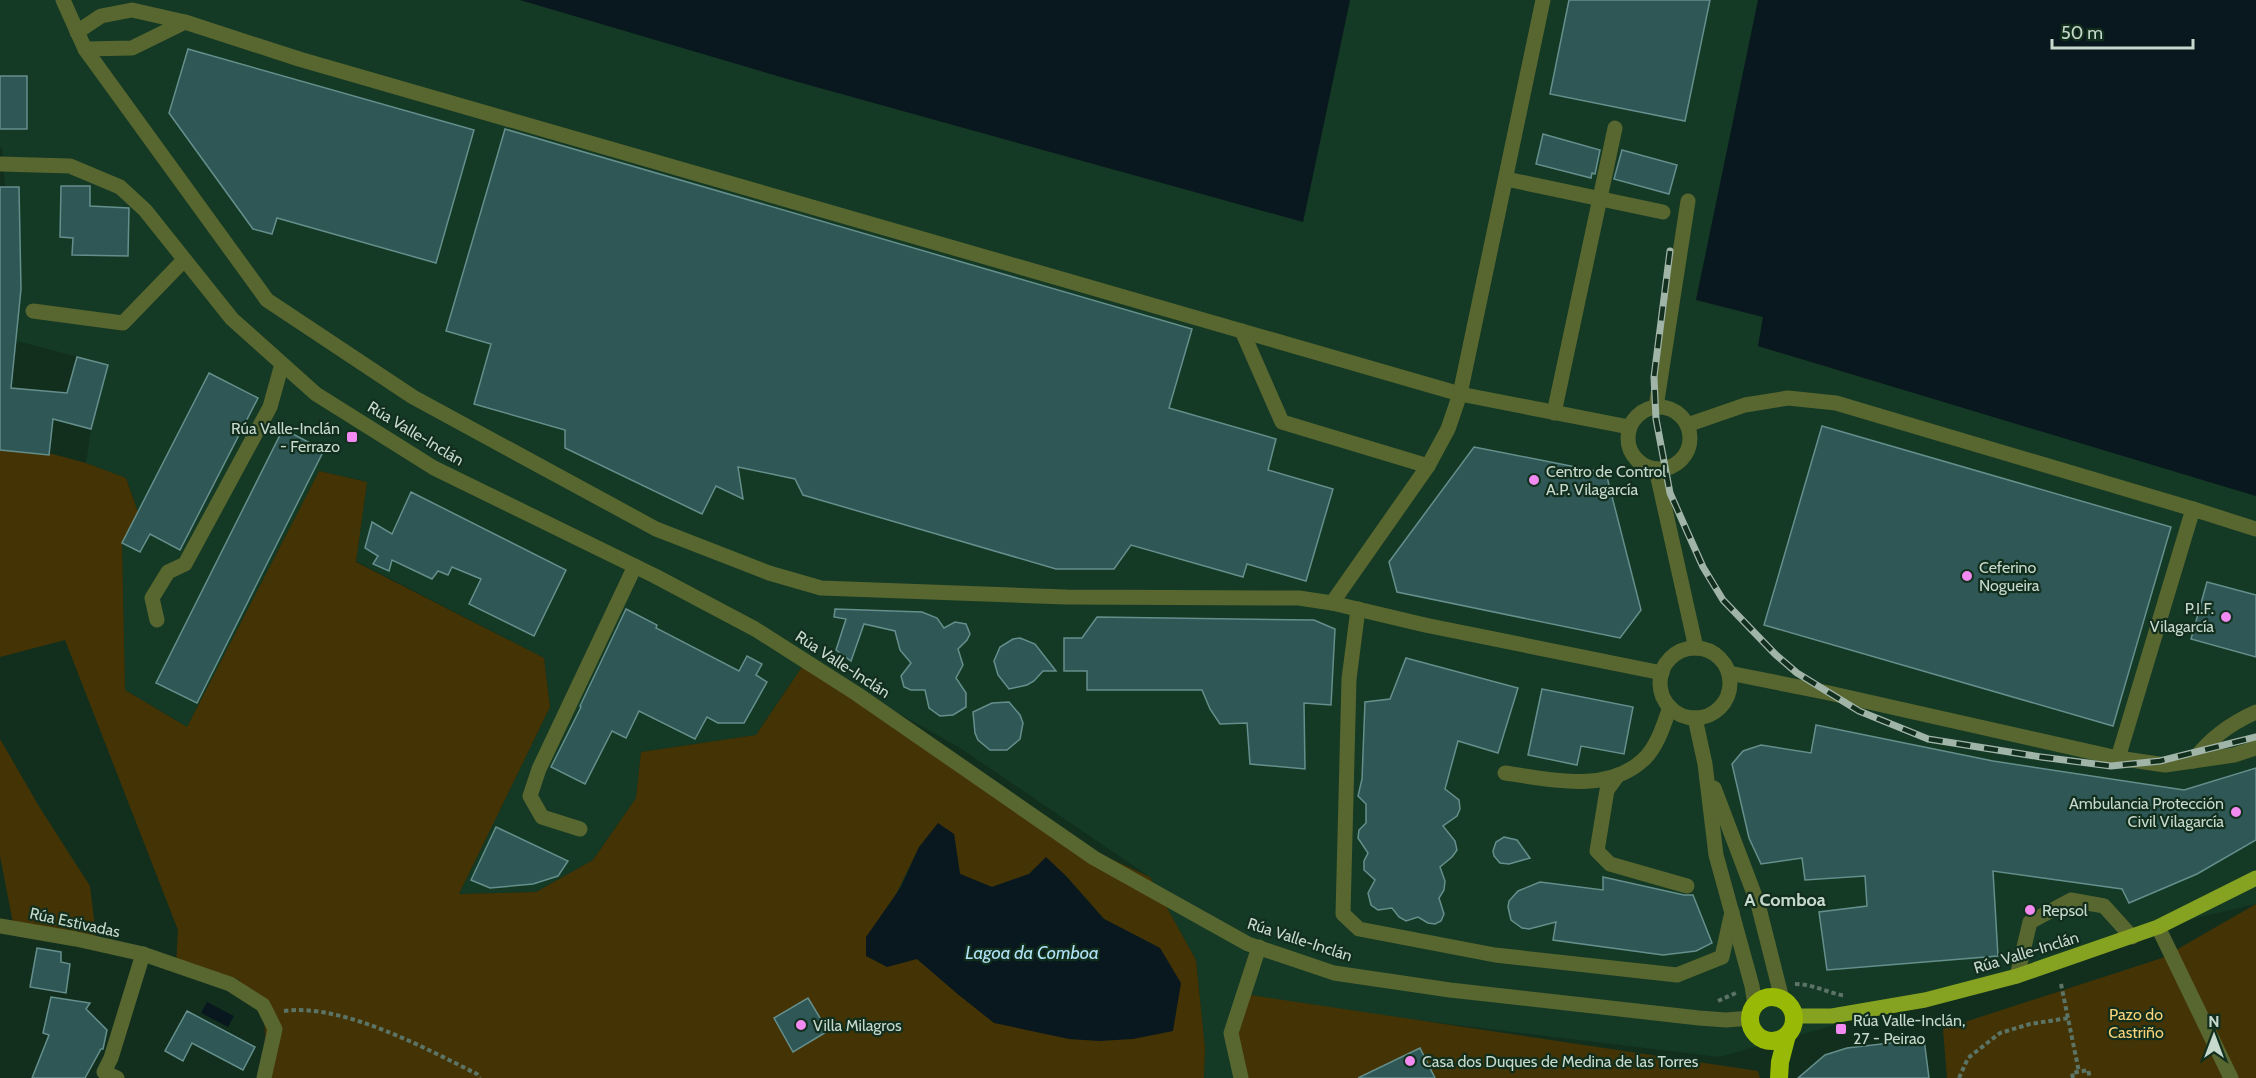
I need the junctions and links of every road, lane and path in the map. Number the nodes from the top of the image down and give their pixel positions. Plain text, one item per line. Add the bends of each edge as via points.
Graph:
1 (63, 0) edge
2 (1543, 0) edge
3 (185, 22) junction
4 (77, 32) junction
5 (85, 50) junction
6 (1614, 128) dead end
7 (0, 164) edge
8 (1506, 179) junction
9 (1600, 199) junction
10 (1688, 201) dead end
11 (1663, 213) dead end
12 (183, 261) junction
13 (33, 311) dead end
14 (1242, 331) junction
15 (282, 364) junction
16 (1460, 394) junction
17 (1656, 407) junction
18 (1554, 412) junction
19 (1688, 425) junction
20 (1629, 427) junction
21 (1428, 466) junction
22 (1656, 469) junction
23 (2193, 509) junction
24 (2256, 530) edge
25 (635, 566) junction
26 (1332, 603) junction
27 (1358, 609) junction
28 (157, 620) dead end
29 (1696, 648) junction
30 (1662, 673) junction
31 (1729, 673) junction
32 (1670, 707) junction
33 (2256, 712) edge
34 (1695, 718) junction
35 (2256, 748) edge
36 (2118, 758) junction
37 (2193, 761) junction
38 (1705, 764) junction
39 (1505, 773) dead end
40 (1618, 775) junction
41 (580, 829) dead end
42 (2256, 878) edge
43 (1687, 886) dead end
44 (1732, 912) junction
45 (0, 926) edge
46 (2158, 927) junction
47 (2132, 937) junction
48 (1259, 948) junction
49 (143, 954) junction
50 (2017, 976) junction
51 (2061, 984) dead end
52 (1734, 993) dead end
53 (1782, 999) junction
54 (1711, 1003) dead end
55 (1753, 1012) junction
56 (269, 1016) junction
57 (1794, 1016) junction
58 (2069, 1018) junction
59 (1787, 1035) junction
60 (1764, 1039) junction
61 (2079, 1072) junction
62 (106, 1076) edge
63 (264, 1078) edge
64 (480, 1078) edge
65 (1241, 1078) edge
66 (1778, 1078) edge
67 (1959, 1078) edge
68 (2073, 1078) edge
69 (2090, 1078) edge
70 (2231, 1078) edge

1 - 4 street
2 - 8 street
3 - 4 street via 132,10 101,16
3 - 5 street via 132,48
3 - 14 street via 322,66
4 - 5 street
5 - 26 street via 267,300 413,398 656,529 769,573 820,588 1066,597 1299,598
6 - 9 street
7 - 12 street, Rúa Valle-Inclán via 70,166 120,187 145,210
8 - 9 street
8 - 16 street
9 - 11 street
9 - 18 street
10 - 17 street
12 - 13 street via 123,323
12 - 15 street, Rúa Valle-Inclán via 232,319
14 - 16 street
14 - 21 street via 1282,422
15 - 25 street, Rúa Valle-Inclán via 316,394 434,468
15 - 28 street via 270,407 185,564 168,572 152,598
16 - 18 street
16 - 21 street via 1448,429
17 - 19 street via 1675,411
17 - 20 street via 1640,412
18 - 20 street
19 - 22 street via 1690,441 1684,456 1673,466
19 - 23 street via 1745,405 1788,398 1836,403
20 - 22 street via 1632,454 1647,467
21 - 26 street
22 - 29 street
23 - 24 street
23 - 36 street
25 - 41 street via 539,769 530,796 542,817
25 - 48 street, Rúa Valle-Inclán via 755,629 814,666 1094,858
26 - 27 street
27 - 30 street
27 - 44 street via 1349,679 1343,914 1359,929 1495,955 1677,975 1722,957
29 - 30 street via 1678,652
29 - 31 street via 1717,655
30 - 32 street via 1661,691
31 - 34 street via 1729,694 1723,704 1716,712
31 - 36 street
32 - 34 street
32 - 40 street via 1643,760
33 - 37 street via 2220,733
34 - 38 street
35 - 37 street
36 - 37 street via 2164,765
38 - 44 street via 1716,855
38 - 53 street via 1758,904
39 - 40 street via 1579,783
40 - 43 street via 1607,790 1597,851 1610,864
42 - 46 main road, Rúa Valle-Inclán
44 - 55 street via 1752,986
45 - 49 street, Rúa Estivadas
46 - 47 main road, Rúa Valle-Inclán
46 - 70 street
47 - 50 main road, Rúa Valle-Inclán
47 - 50 street via 2104,906 2071,900 2030,922
48 - 55 street, Rúa Valle-Inclán via 1334,973 1450,990 1726,1020
48 - 65 street via 1231,1033
49 - 56 street, Rúa Estivadas via 230,984 263,1005
49 - 62 street
50 - 57 main road, Rúa Valle-Inclán via 1925,1000 1832,1016
51 - 58 path
52 - 54 path
53 - 55 highway via 1767,997
53 - 57 highway
55 - 60 highway via 1756,1033
56 - 63 street via 275,1029
56 - 64 path via 308,1009 348,1017 426,1049
57 - 59 highway
58 - 61 path
58 - 67 path via 2000,1033 1968,1059
59 - 60 highway via 1776,1040
59 - 66 highway
60 - 66 highway
61 - 68 path via 2072,1073
61 - 69 path via 2088,1070

